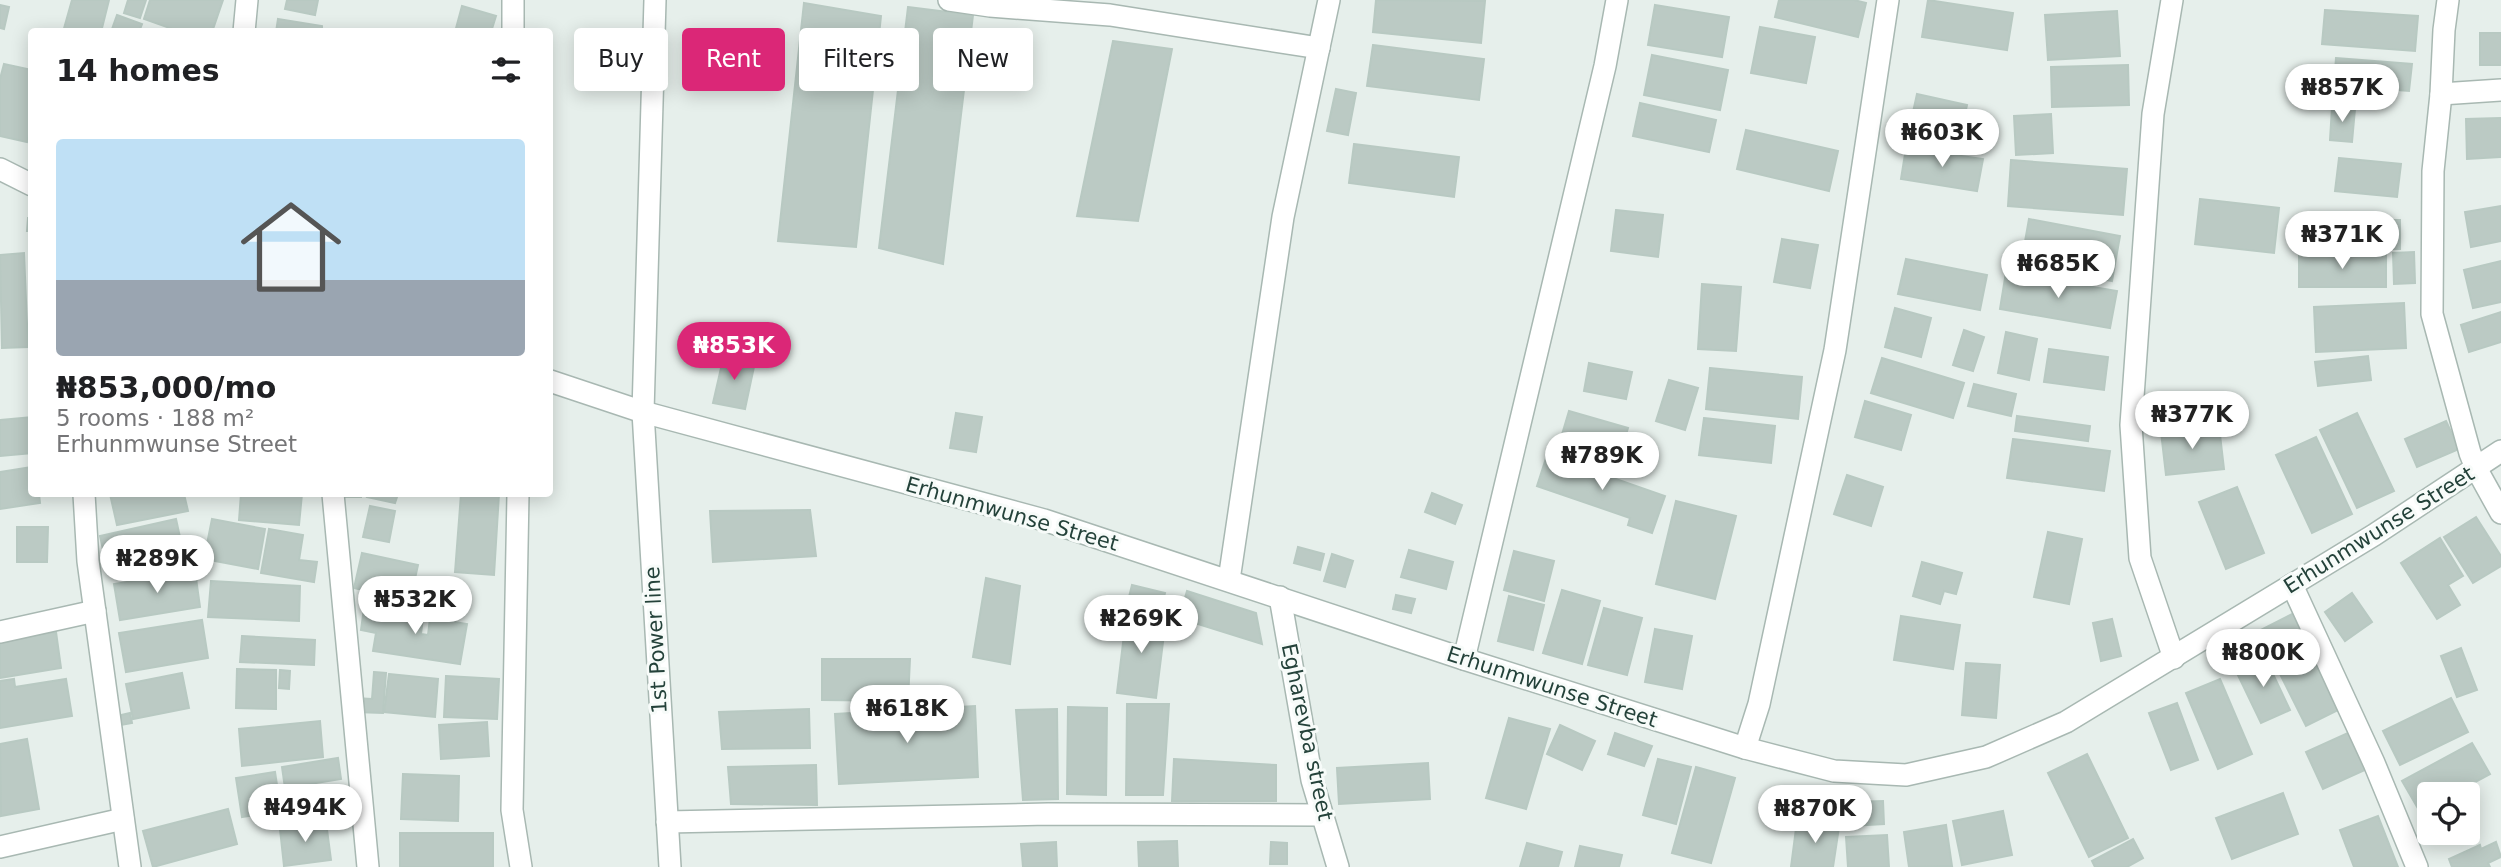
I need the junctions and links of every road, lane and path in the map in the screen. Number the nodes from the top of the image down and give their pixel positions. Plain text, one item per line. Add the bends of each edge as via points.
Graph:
1 (247, 0) edge
2 (513, 0) edge
3 (655, 0) edge
4 (950, 0) edge
5 (1329, 0) edge
6 (1617, 0) edge
7 (1888, 0) edge
8 (2172, 0) edge
9 (2448, 0) edge
10 (244, 28) edge
11 (513, 28) edge
12 (1319, 48) junction
13 (2501, 90) edge
14 (2441, 94) junction
15 (0, 169) edge
16 (28, 183) edge
17 (553, 382) edge
18 (643, 412) junction
19 (2501, 451) edge
20 (2476, 468) junction
21 (84, 497) edge
22 (333, 497) edge
23 (518, 497) edge
24 (2501, 513) edge
25 (1230, 580) junction
26 (2292, 585) junction
27 (1280, 597) junction
28 (94, 611) junction
29 (0, 632) edge
30 (2174, 658) junction
31 (1464, 659) junction
32 (1745, 748) junction
33 (1321, 815) junction
34 (122, 819) junction
35 (667, 822) junction
36 (0, 847) edge
37 (130, 867) edge
38 (368, 867) edge
39 (521, 867) edge
40 (670, 867) edge
41 (1338, 867) edge
42 (2417, 867) edge

1 - 10 street
2 - 11 street
3 - 18 street, 1st Power line
4 - 12 street via 1110,15
5 - 12 street
6 - 31 street
7 - 32 street via 1835,350 1759,704
8 - 30 street via 2153,114 2132,425 2140,558
9 - 14 street
12 - 25 street via 1283,216
13 - 14 street
14 - 20 street via 2433,171 2432,314
15 - 16 street
17 - 18 street, Erhunmwunse Street
18 - 25 street, Erhunmwunse Street via 1044,520
18 - 35 street, 1st Power line
19 - 20 street, Erhunmwunse Street
20 - 24 street
20 - 26 street, Erhunmwunse Street
21 - 28 street
22 - 38 street
23 - 39 street via 512,810
25 - 27 street, Erhunmwunse Street
26 - 30 street, Erhunmwunse Street
26 - 42 street
27 - 31 street, Erhunmwunse Street
27 - 33 street, Egharevba street
28 - 29 street
28 - 34 street
30 - 32 street, Erhunmwunse Street via 2066,722 1998,752 1906,775 1834,771
31 - 32 street, Erhunmwunse Street
33 - 35 street via 1048,814
33 - 41 street, Egharevba street
34 - 36 street
34 - 37 street
35 - 40 street, 1st Power line

